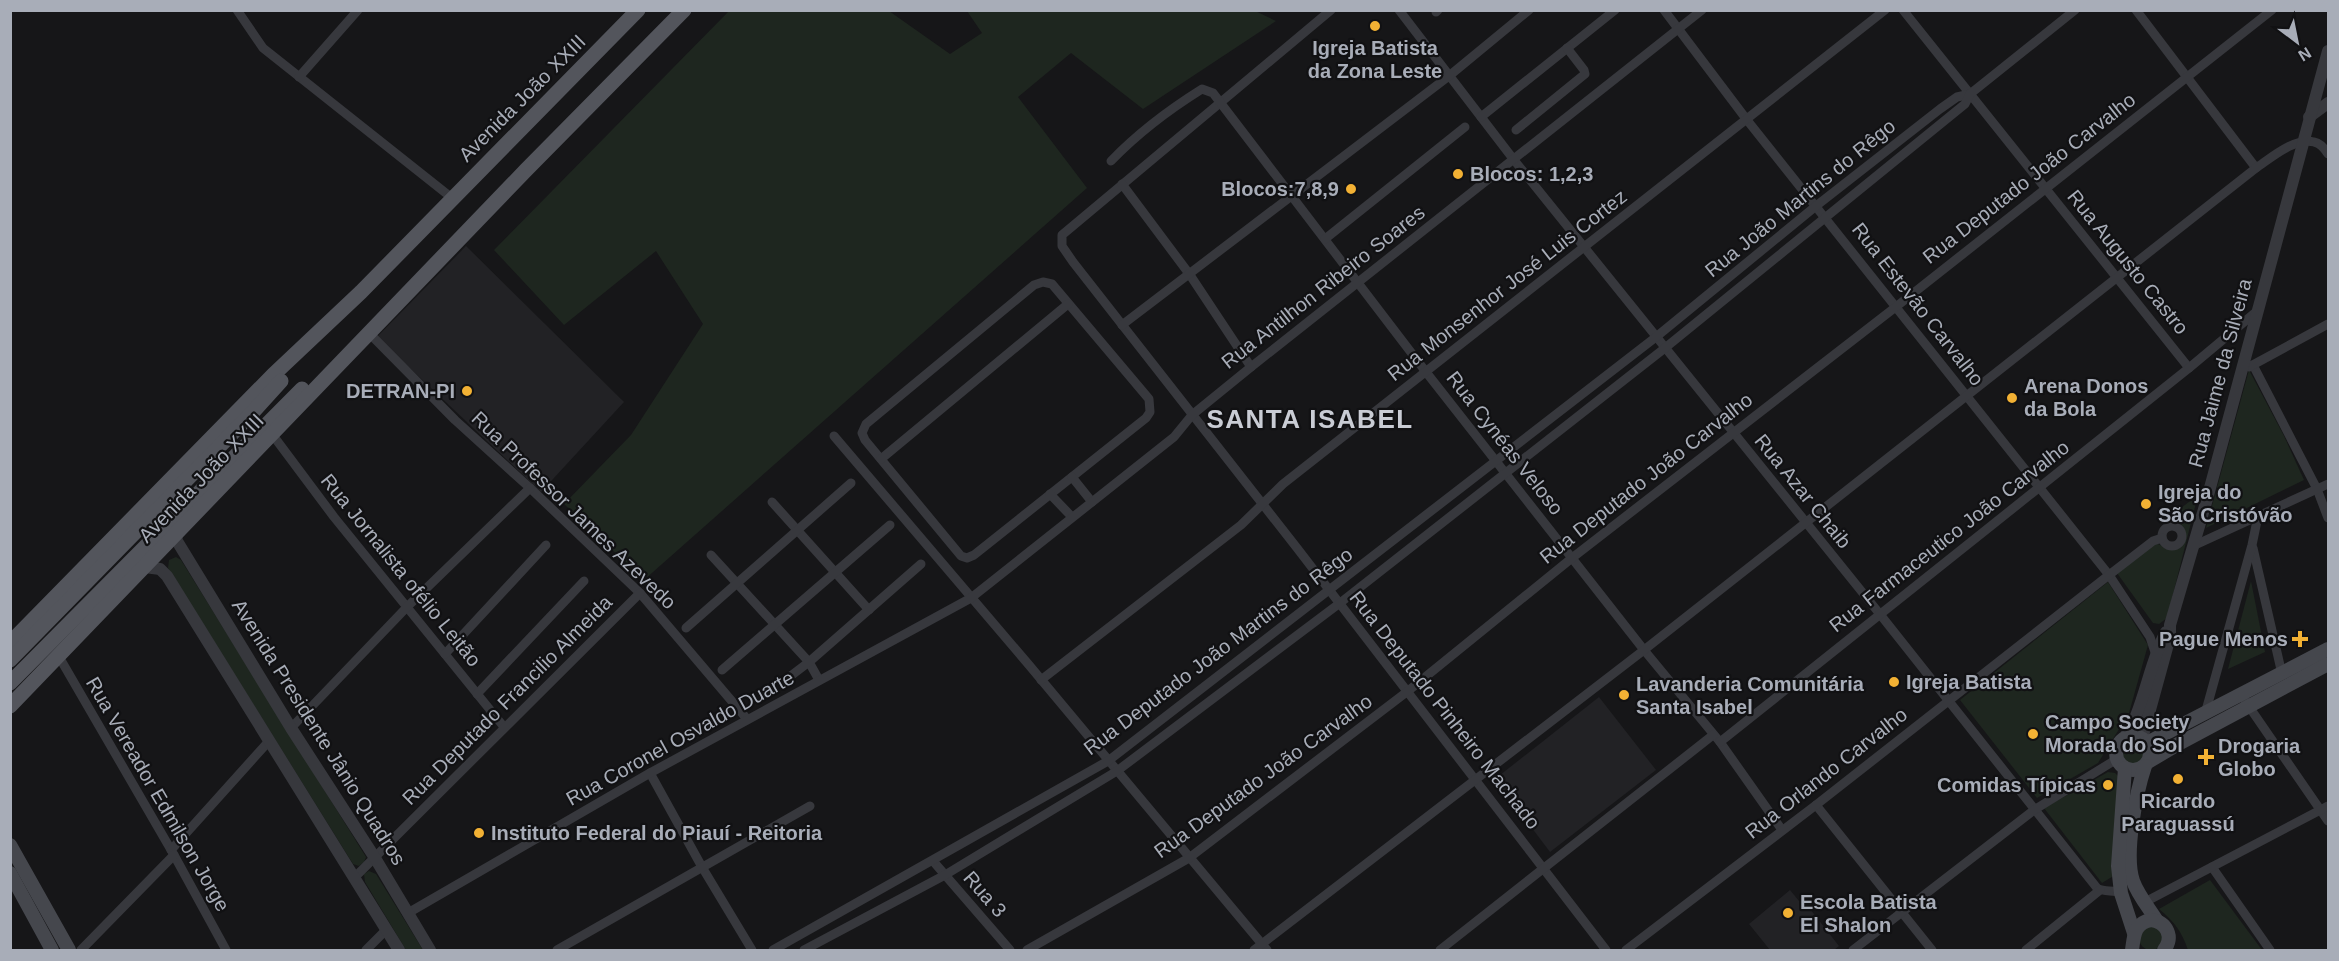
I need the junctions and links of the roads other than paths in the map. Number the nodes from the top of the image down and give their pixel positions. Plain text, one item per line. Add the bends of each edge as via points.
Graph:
1 (237, 10) edge
2 (358, 10) edge
3 (638, 10) edge
4 (684, 10) edge
5 (1331, 10) edge
6 (1399, 10) edge
7 (1529, 10) edge
8 (1615, 10) edge
9 (1664, 10) edge
10 (1702, 10) edge
11 (1885, 10) edge
12 (1903, 10) edge
13 (2075, 10) edge
14 (2136, 10) edge
15 (2272, 10) edge
16 (1678, 29) junction
17 (1567, 48) junction
18 (2328, 51) edge
19 (1449, 76) junction
20 (2187, 76) junction
21 (299, 77) junction
22 (1970, 94) junction
23 (1220, 102) junction
24 (2328, 103) edge
25 (1480, 117) junction
26 (2309, 117) junction
27 (1747, 120) junction
28 (1465, 127) dead end
29 (1516, 130) dead end
30 (2304, 142) junction
31 (2328, 154) edge
32 (1514, 160) junction
33 (1111, 161) dead end
34 (2256, 168) junction
35 (1122, 184) junction
36 (2045, 188) junction
37 (1291, 196) junction
38 (452, 198) junction
39 (1816, 206) junction
40 (1827, 218) junction
41 (1324, 239) junction
42 (1585, 247) junction
43 (1190, 275) junction
44 (422, 278) junction
45 (2117, 278) junction
46 (1357, 282) junction
47 (361, 292) junction
48 (1068, 304) junction
49 (1897, 306) junction
50 (2256, 312) junction
51 (2328, 324) edge
52 (1122, 325) junction
53 (369, 333) junction
54 (1656, 337) junction
55 (1665, 348) junction
56 (2253, 365) junction
57 (1251, 367) junction
58 (2189, 368) junction
59 (2242, 371) junction
60 (1426, 372) junction
61 (1968, 396) junction
62 (1192, 415) junction
63 (272, 434) junction
64 (1733, 434) junction
65 (834, 436) dead end
66 (880, 459) junction
67 (1496, 462) junction
68 (1505, 473) junction
69 (1072, 477) junction
70 (851, 483) dead end
71 (2328, 484) edge
72 (2040, 487) junction
73 (530, 488) junction
74 (2317, 489) junction
75 (1050, 494) junction
76 (772, 502) dead end
77 (1092, 502) junction
78 (1262, 504) junction
79 (2258, 516) junction
80 (1072, 517) junction
81 (2328, 518) edge
82 (1805, 522) junction
83 (890, 525) dead end
84 (172, 529) junction
85 (797, 530) junction
86 (2162, 538) dead end
87 (546, 544) dead end
88 (2252, 545) junction
89 (2193, 546) junction
90 (711, 555) dead end
91 (1572, 558) junction
92 (921, 564) dead end
93 (146, 567) junction
94 (835, 572) junction
95 (2109, 575) junction
96 (585, 581) dead end
97 (737, 583) junction
98 (1329, 591) junction
99 (640, 593) junction
100 (971, 598) junction
101 (1340, 603) junction
102 (407, 607) junction
103 (869, 610) junction
104 (1879, 614) junction
105 (775, 624) junction
106 (2170, 626) junction
107 (2143, 627) junction
108 (686, 628) dead end
109 (10, 643) edge
110 (2328, 649) edge
111 (1644, 650) junction
112 (2156, 652) junction
113 (446, 654) junction
114 (58, 655) junction
115 (10, 660) edge
116 (809, 662) junction
117 (2328, 664) edge
118 (722, 670) dead end
119 (2282, 674) junction
120 (819, 680) junction
121 (1041, 680) junction
122 (784, 681) dead end
123 (10, 683) edge
124 (1408, 691) junction
125 (477, 694) junction
126 (2245, 701) junction
127 (1948, 702) junction
128 (10, 706) edge
129 (2205, 715) junction
130 (747, 719) junction
131 (504, 727) junction
132 (291, 728) junction
133 (1717, 738) junction
134 (269, 741) junction
135 (2144, 741) junction
136 (2121, 742) junction
137 (1108, 761) junction
138 (2121, 764) junction
139 (2146, 764) junction
140 (1117, 771) junction
141 (650, 773) junction
142 (1477, 780) junction
143 (1816, 805) junction
144 (810, 806) dead end
145 (2325, 808) edge
146 (2034, 810) junction
147 (2328, 820) edge
148 (1782, 830) junction
149 (10, 844) edge
150 (172, 853) junction
151 (375, 858) junction
152 (1190, 858) junction
153 (933, 861) junction
154 (702, 867) junction
155 (1543, 867) junction
156 (2212, 867) junction
157 (10, 873) edge
158 (945, 875) junction
159 (354, 878) junction
160 (2100, 891) junction
161 (39, 893) junction
162 (2121, 893) junction
163 (23, 897) junction
164 (2145, 902) junction
165 (1903, 912) junction
166 (408, 913) junction
167 (2157, 921) junction
168 (386, 930) junction
169 (2169, 933) junction
170 (2134, 944) edge
171 (1265, 948) edge
172 (52, 951) edge
173 (69, 951) edge
174 (81, 951) edge
175 (226, 951) edge
176 (366, 951) edge
177 (399, 951) edge
178 (430, 951) edge
179 (556, 951) edge
180 (752, 951) edge
181 (773, 951) edge
182 (804, 951) edge
183 (1010, 951) edge
184 (1027, 951) edge
185 (1254, 951) edge
186 (1440, 951) edge
187 (1606, 951) edge
188 (1626, 951) edge
189 (1853, 951) edge
190 (1932, 951) edge
191 (2026, 951) edge
192 (2164, 951) edge
193 (2176, 951) edge
194 (2270, 951) edge

1 - 21 street via 263,48
2 - 21 street
3 - 38 main road, Avenida João XXIII
4 - 44 main road, Avenida João XXIII
5 - 23 street
6 - 19 street, Rua Azar Chaib
7 - 19 street
8 - 17 street
9 - 16 street, Rua Estevão Carvalho
10 - 16 street, Rua Antilhon Ribeiro Soares
11 - 27 street, Rua Monsenhor José Luis Cortez
12 - 22 street, Rua Augusto Castro
13 - 22 street, Rua João Martins do Rêgo
14 - 20 street
15 - 20 street, Rua Deputado João Carvalho
16 - 27 street, Rua Estevão Carvalho
16 - 32 street, Rua Antilhon Ribeiro Soares
17 - 25 street
17 - 29 street via 1585,74
18 - 26 street, Rua Jaime da Silveira
19 - 25 street, Rua Azar Chaib
19 - 37 street
20 - 34 street
20 - 36 street, Rua Deputado João Carvalho
21 - 38 street
22 - 36 street, Rua Augusto Castro
22 - 39 street, Rua João Martins do Rêgo via 1957,97 1940,109
22 - 40 street, Rua João Martins do Rêgo via 1965,104
23 - 33 street, Rua Cynéas Veloso via 1202,88 1174,106
23 - 35 street
23 - 37 street, Rua Cynéas Veloso
24 - 26 street
25 - 32 street, Rua Azar Chaib
26 - 30 street, Rua Jaime da Silveira
27 - 39 street, Rua Estevão Carvalho
27 - 42 street, Rua Monsenhor José Luis Cortez
28 - 41 street
30 - 31 street via 2322,146
30 - 34 street
30 - 50 street, Rua Jaime da Silveira
32 - 42 street, Rua Azar Chaib
32 - 46 street, Rua Antilhon Ribeiro Soares
34 - 45 street
35 - 43 street
35 - 52 street, Rua Deputado Pinheiro Machado via 1062,235 1061,242
36 - 45 street, Rua Augusto Castro
36 - 49 street, Rua Deputado João Carvalho
37 - 41 street, Rua Cynéas Veloso
37 - 43 street
38 - 47 main road, Avenida João XXIII
39 - 40 street, Rua Estevão Carvalho
39 - 54 street, Rua João Martins do Rêgo
40 - 49 street, Rua Estevão Carvalho
40 - 55 street, Rua João Martins do Rêgo
41 - 46 street, Rua Cynéas Veloso
42 - 54 street, Rua Azar Chaib
42 - 60 street, Rua Monsenhor José Luis Cortez
43 - 52 street
43 - 57 street
44 - 53 main road, Avenida João XXIII
44 - 84 main road, Avenida João XXIII via 276,413
45 - 58 street, Rua Augusto Castro
45 - 61 street
46 - 57 street, Rua Antilhon Ribeiro Soares
46 - 60 street, Rua Cynéas Veloso
47 - 109 main road, Avenida João XXIII via 273,375
47 - 115 main road, Avenida João XXIII via 252,413
48 - 66 street
48 - 66 street via 1052,284 1034,285 866,424 862,434
48 - 69 street via 1149,399 1150,412
49 - 61 street, Rua Estevão Carvalho
49 - 64 street, Rua Deputado João Carvalho
50 - 58 street, Rua Farmaceutico João Carvalho
50 - 59 street, Rua Jaime da Silveira
51 - 56 street
52 - 62 street, Rua Deputado Pinheiro Machado
53 - 63 main road, Avenida João XXIII
53 - 73 street, Rua Professor James Azevedo via 455,420
54 - 55 street, Rua Azar Chaib
54 - 67 street, Rua Deputado João Martins do Rêgo
55 - 64 street, Rua Azar Chaib
55 - 68 street, Rua Deputado João Martins do Rêgo
56 - 59 street
56 - 74 street
57 - 62 street, Rua Antilhon Ribeiro Soares
58 - 72 street, Rua Farmaceutico João Carvalho
59 - 89 street, Rua Jaime da Silveira
60 - 67 street, Rua Cynéas Veloso
60 - 78 street, Rua Monsenhor José Luis Cortez
61 - 72 street, Rua Estevão Carvalho
61 - 82 street
62 - 77 street, Rua Antilhon Ribeiro Soares via 1174,437
62 - 78 street, Rua Deputado Pinheiro Machado
63 - 84 main road, Avenida João XXIII
63 - 102 street, Rua Jornalista ofélio Leitão
64 - 82 street, Rua Azar Chaib
64 - 91 street, Rua Deputado João Carvalho
65 - 100 street
66 - 75 street via 961,556 967,558
67 - 68 street, Rua Cynéas Veloso
67 - 98 street, Rua Deputado João Martins do Rêgo
68 - 91 street, Rua Cynéas Veloso
68 - 101 street, Rua Deputado João Martins do Rêgo
69 - 75 street
69 - 77 street
70 - 85 street
71 - 74 street
72 - 95 street, Rua Estevão Carvalho
72 - 104 street, Rua Farmaceutico João Carvalho
73 - 99 street, Rua Professor James Azevedo
73 - 102 street
74 - 79 street
74 - 81 street
75 - 80 street
76 - 85 street
77 - 80 street, Rua Antilhon Ribeiro Soares
78 - 98 street, Rua Deputado Pinheiro Machado
78 - 121 street, Rua Monsenhor José Luis Cortez via 1241,525
79 - 88 street
79 - 89 street
80 - 100 street, Rua Antilhon Ribeiro Soares
82 - 104 street, Rua Azar Chaib
82 - 111 street
83 - 94 street
84 - 93 main road, Avenida João XXIII
84 - 123 main road
84 - 132 street, Avenida Presidente Jânio Quadros
85 - 94 street
85 - 97 street
86 - 95 street, Rua Orlando Carvalho
87 - 113 street
88 - 119 street
88 - 129 street
89 - 106 street, Rua Jaime da Silveira
90 - 97 street
91 - 111 street, Rua Cynéas Veloso
91 - 124 street, Rua Deputado João Carvalho
92 - 103 street
93 - 114 main road, Avenida João XXIII
93 - 134 street via 167,576
94 - 103 street
94 - 105 street
95 - 107 street, Rua Estevão Carvalho
95 - 127 street, Rua Orlando Carvalho
96 - 125 street, Rua Deputado Francilio Almeida
97 - 105 street
97 - 108 street
98 - 101 street, Rua Deputado Pinheiro Machado
98 - 137 street, Rua Deputado João Martins do Rêgo
99 - 130 street, Rua Professor James Azevedo
99 - 131 street, Rua Deputado Francilio Almeida
100 - 120 street, Rua Coronel Osvaldo Duarte
100 - 121 street
101 - 124 street, Rua Deputado Pinheiro Machado
101 - 140 street, Rua Deputado João Martins do Rêgo
102 - 113 street, Rua Jornalista ofélio Leitão
102 - 132 street
103 - 116 street
104 - 127 street, Rua Azar Chaib
104 - 133 street, Rua Farmaceutico João Carvalho
105 - 116 street
105 - 118 street
106 - 107 street via 2160,632
106 - 112 street
106 - 135 street, Rua Jaime da Silveira
107 - 112 street, Rua Estevão Carvalho
110 - 119 main road
111 - 133 street, Rua Cynéas Veloso
111 - 142 street
112 - 136 street via 2131,728
113 - 125 street, Rua Jornalista ofélio Leitão
114 - 128 main road, Avenida João XXIII
114 - 150 street, Rua Vereador Edmilson Jorge
116 - 120 street
116 - 122 street
117 - 126 main road
119 - 126 main road
120 - 130 street, Rua Coronel Osvaldo Duarte
121 - 137 street
124 - 142 street, Rua Deputado Pinheiro Machado
124 - 152 street, Rua Deputado João Carvalho
125 - 131 street, Rua Jornalista ofélio Leitão
126 - 129 main road
126 - 139 main road
126 - 145 street
127 - 143 street, Rua Orlando Carvalho
127 - 146 street, Rua Azar Chaib
129 - 135 main road
130 - 141 street, Rua Coronel Osvaldo Duarte
131 - 151 street, Rua Deputado Francilio Almeida
132 - 151 street, Avenida Presidente Jânio Quadros
133 - 148 street, Rua Cynéas Veloso
133 - 155 street, Rua Farmaceutico João Carvalho
134 - 150 street
134 - 159 street
135 - 136 main road via 2131,737
135 - 139 main road via 2150,753
136 - 138 main road via 2117,748
137 - 140 street
137 - 153 street, Rua Deputado João Martins do Rêgo
138 - 139 main road via 2135,770
138 - 146 street
138 - 162 main road
139 - 164 main road via 2137,789 2131,849 2133,879
140 - 152 street
140 - 158 street, Rua Deputado João Martins do Rêgo
141 - 154 street
141 - 166 street, Rua Coronel Osvaldo Duarte
142 - 155 street, Rua Deputado Pinheiro Machado
142 - 171 street
143 - 148 street, Rua Orlando Carvalho
143 - 165 street
144 - 154 street
145 - 147 street
145 - 156 street
146 - 160 street, Rua Azar Chaib
146 - 165 street
148 - 188 street, Rua Orlando Carvalho
149 - 161 main road
150 - 174 street
150 - 175 street, Rua Vereador Edmilson Jorge
151 - 159 street, Rua Deputado Francilio Almeida
151 - 166 street, Avenida Presidente Jânio Quadros
152 - 171 street
152 - 184 street, Rua Deputado João Carvalho
153 - 158 street, Rua 3
153 - 181 street, Rua Deputado João Martins do Rêgo
154 - 179 street
154 - 180 street
155 - 186 street, Rua Farmaceutico João Carvalho
155 - 187 street, Rua Deputado Pinheiro Machado
156 - 164 street
156 - 194 street
157 - 163 main road
158 - 182 street, Rua Deputado João Martins do Rêgo
158 - 183 street, Rua 3
159 - 168 street
160 - 162 street
160 - 191 street
161 - 163 main road via 30,892
161 - 173 main road
162 - 170 main road
163 - 172 main road
164 - 167 main road
165 - 189 street
165 - 190 street
166 - 178 street, Avenida Presidente Jânio Quadros
167 - 169 main road
167 - 170 main road via 2144,921 2137,927
168 - 176 street
168 - 177 street
169 - 192 main road
169 - 193 street
171 - 185 street

